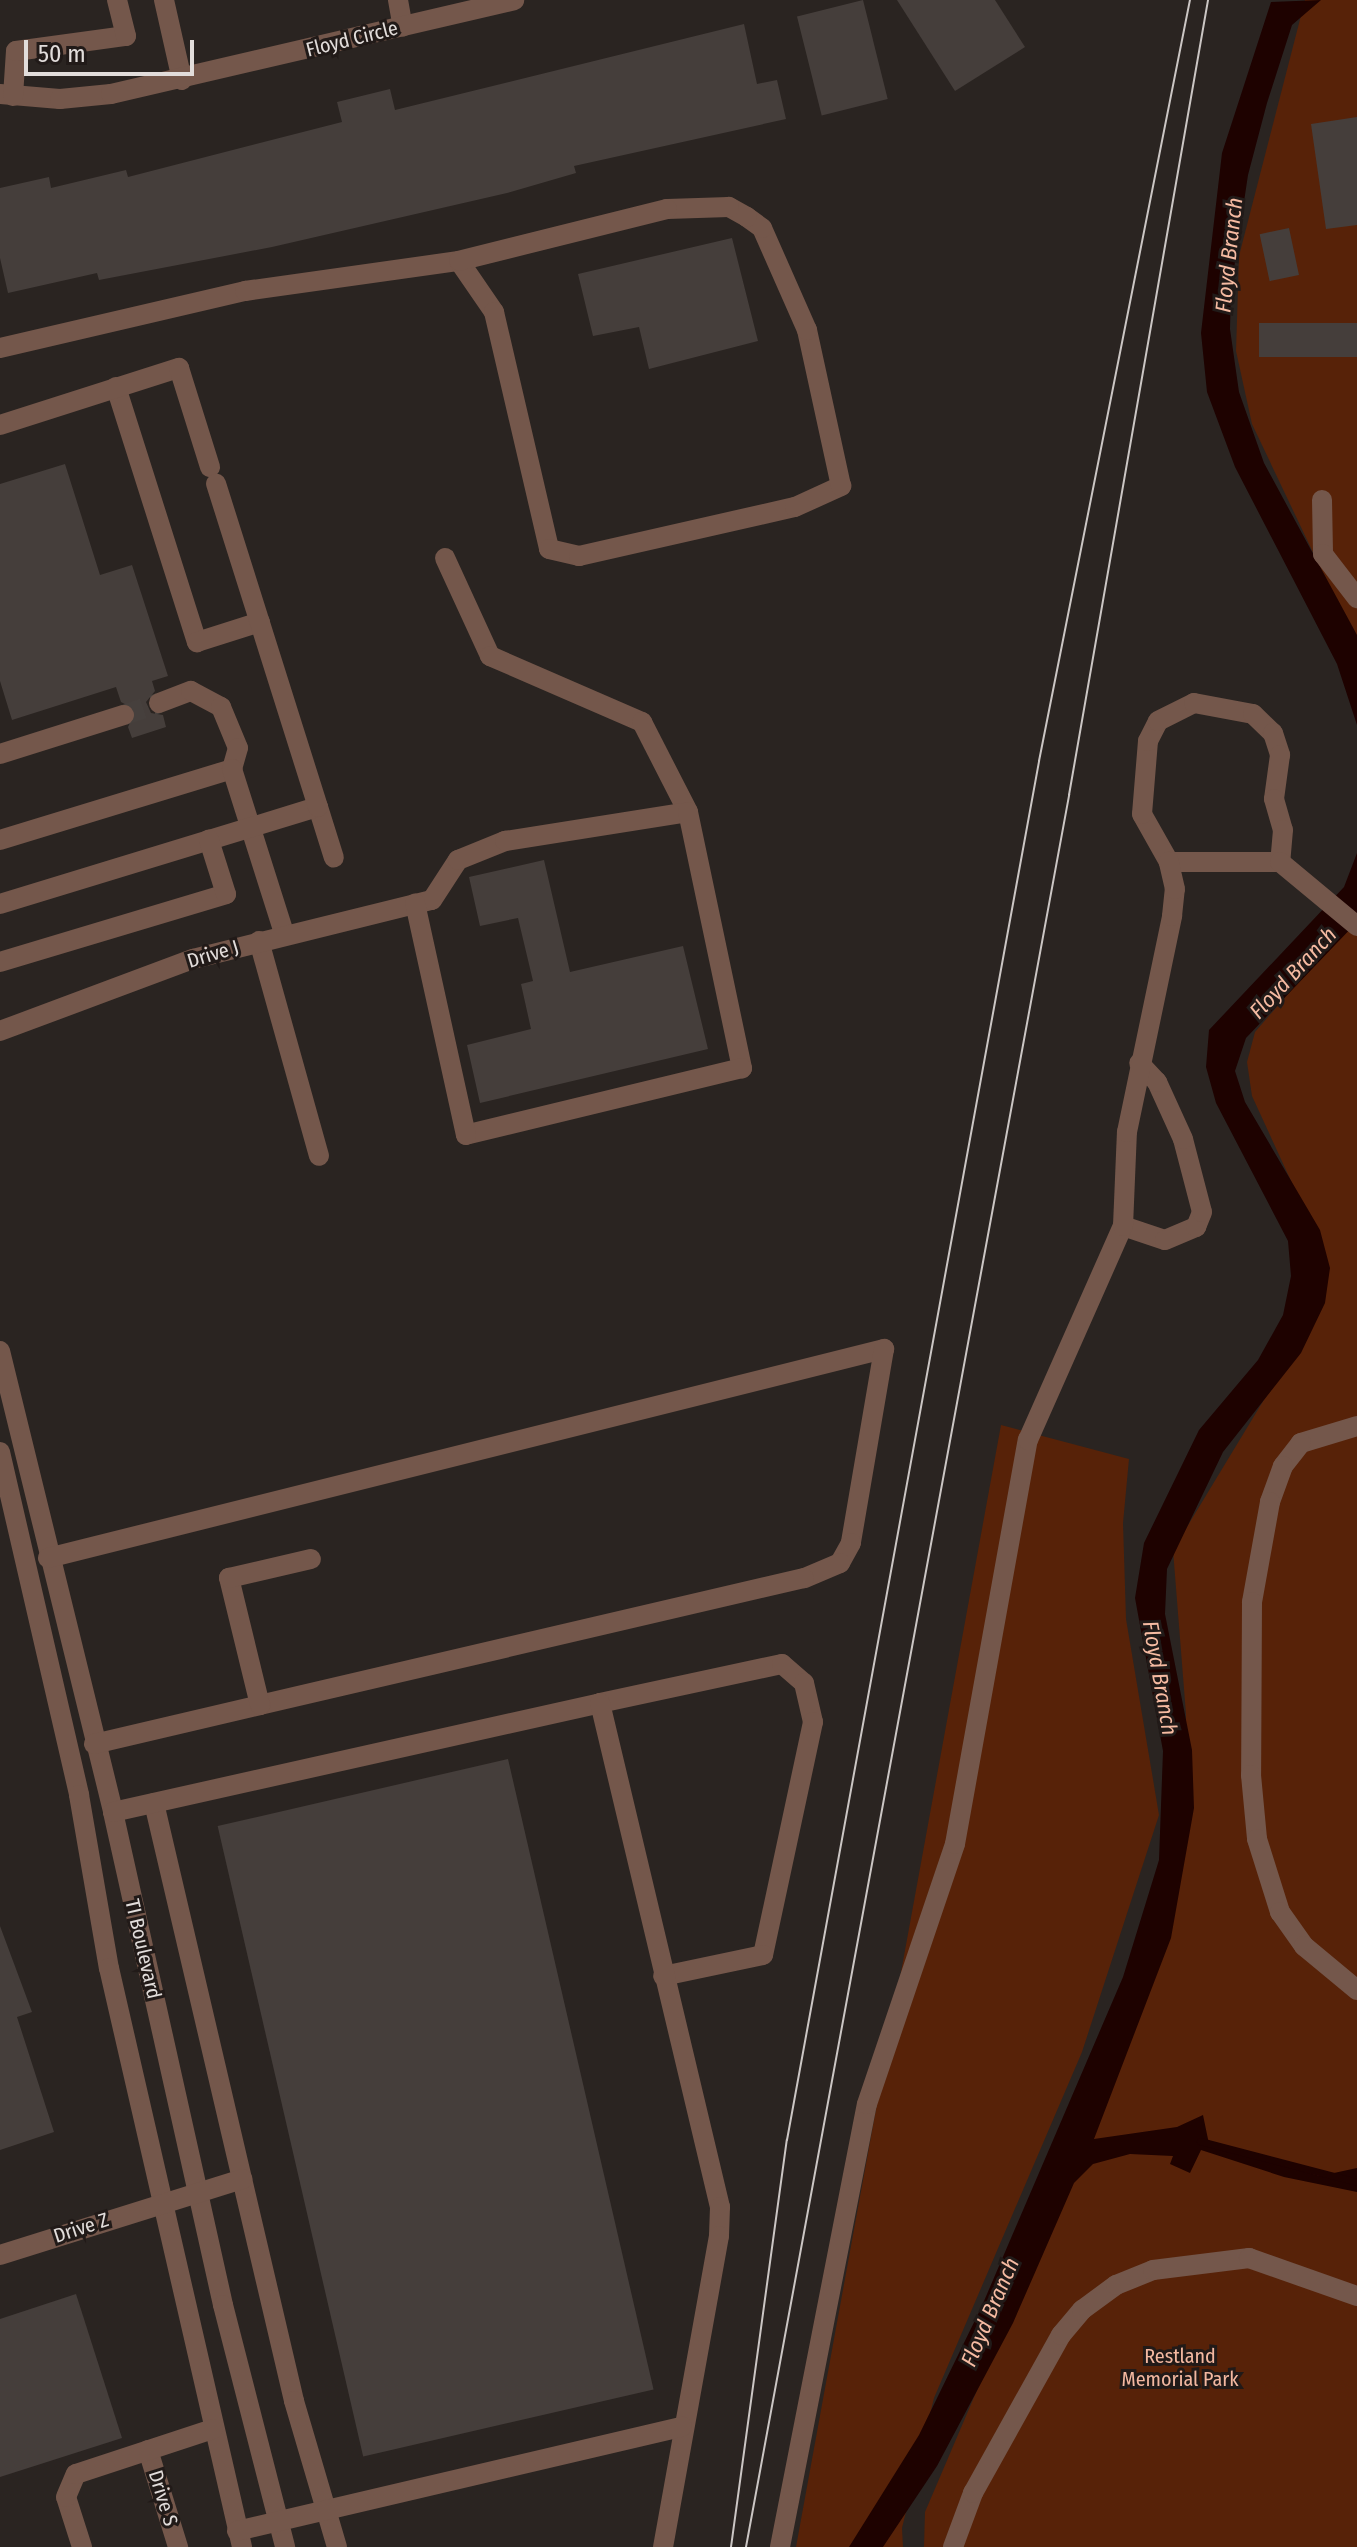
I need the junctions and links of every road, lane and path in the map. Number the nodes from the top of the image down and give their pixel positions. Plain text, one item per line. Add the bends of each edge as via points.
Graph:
1 (117, 0) edge
2 (164, 0) edge
3 (398, 0) edge
4 (514, 0) edge
5 (403, 27) junction
6 (182, 80) junction
7 (7, 95) edge
8 (459, 261) junction
9 (0, 348) edge
10 (116, 387) junction
11 (0, 425) edge
12 (1322, 500) dead end
13 (445, 558) dead end
14 (1357, 598) edge
15 (260, 622) junction
16 (159, 703) tunnel mouth
17 (124, 715) tunnel mouth
18 (0, 754) edge
19 (232, 769) junction
20 (318, 807) junction
21 (688, 812) junction
22 (250, 828) junction
23 (0, 840) edge
24 (209, 840) junction
25 (334, 858) dead end
26 (1169, 862) junction
27 (1280, 862) junction
28 (424, 902) junction
29 (0, 904) edge
30 (1357, 926) edge
31 (284, 933) junction
32 (259, 941) junction
33 (0, 962) edge
34 (0, 1031) edge
35 (1139, 1063) junction
36 (319, 1156) dead end
37 (1123, 1226) junction
38 (0, 1351) edge
39 (1357, 1426) edge
40 (0, 1452) edge
41 (48, 1558) junction
42 (311, 1559) dead end
43 (600, 1703) junction
44 (260, 1705) junction
45 (94, 1744) junction
46 (154, 1803) junction
47 (113, 1812) junction
48 (663, 1976) junction
49 (1357, 1990) edge
50 (242, 2179) junction
51 (198, 2192) junction
52 (163, 2202) junction
53 (0, 2255) edge
54 (1357, 2296) edge
55 (682, 2427) junction
56 (213, 2429) junction
57 (148, 2450) junction
58 (328, 2513) junction
59 (279, 2520) junction
60 (240, 2539) edge
61 (82, 2547) edge
62 (178, 2547) edge
63 (285, 2547) edge
64 (337, 2547) edge
65 (663, 2547) edge
66 (780, 2547) edge
67 (953, 2547) edge

1 - 7 street via 126,36 16,51
2 - 6 street
3 - 5 street
4 - 5 street, Floyd Circle
5 - 6 street, Floyd Circle
6 - 7 street, Floyd Circle via 111,94
8 - 8 street via 667,209 729,207 747,217 762,228 807,330 841,486 795,507 579,556 549,549 494,312
8 - 9 street via 245,291
10 - 11 street
10 - 15 street via 179,368
10 - 15 street via 197,642
12 - 14 street via 1323,554
13 - 21 street via 490,656 642,722
15 - 20 street
16 - 19 street via 191,691 221,707 238,748
17 - 18 street
19 - 22 street
19 - 23 street
20 - 22 street
20 - 25 street
21 - 28 street via 505,841 458,860
21 - 28 street via 742,1068 466,1135
22 - 24 street
22 - 31 street
24 - 29 street
24 - 33 street via 226,894
26 - 27 street
26 - 27 street via 1142,814 1148,741 1158,721 1194,703 1253,714 1273,733 1280,755 1274,799 1283,830
26 - 35 street via 1175,889 1172,916
27 - 30 street
28 - 31 street, Drive J
31 - 32 street, Drive J
32 - 34 street, Drive J via 193,959
32 - 36 street
35 - 37 street via 1127,1132
35 - 37 street via 1157,1082 1183,1139 1202,1212 1196,1227 1165,1240
37 - 66 street via 1028,1440 955,1844 867,2104
38 - 41 street, TI Boulevard
39 - 49 street via 1301,1443 1283,1466 1270,1502 1252,1602 1251,1775 1257,1839 1280,1912 1304,1946
40 - 52 street, TI Boulevard via 67,1739 103,1941
41 - 44 street via 884,1349 851,1543 840,1563 804,1578
41 - 45 street, TI Boulevard
42 - 44 street via 229,1578
43 - 46 street
43 - 48 street
43 - 48 street via 782,1664 804,1683 813,1722 763,1955
44 - 45 street
45 - 47 street, TI Boulevard
46 - 47 street
46 - 50 street
47 - 51 street, TI Boulevard
48 - 55 street via 720,2207
50 - 51 street, Drive Z
50 - 58 street via 294,2401
51 - 52 street, Drive Z
51 - 59 street, TI Boulevard
52 - 53 street, Drive Z
52 - 56 street, TI Boulevard
54 - 67 street via 1249,2258 1174,2266 1116,2285 1082,2310 1061,2335 973,2493
55 - 58 street
55 - 65 street
56 - 57 street, Drive S
56 - 60 street, TI Boulevard
57 - 61 street, Drive S via 76,2474 66,2497
57 - 62 street, Drive S
58 - 59 street
58 - 64 street
59 - 60 street
59 - 63 street, TI Boulevard

